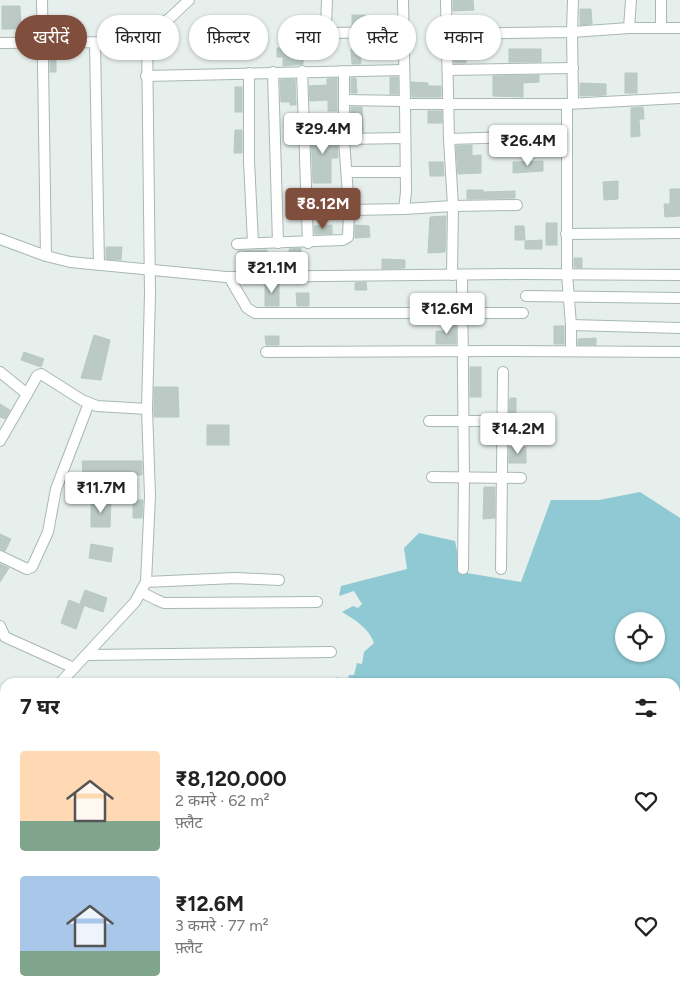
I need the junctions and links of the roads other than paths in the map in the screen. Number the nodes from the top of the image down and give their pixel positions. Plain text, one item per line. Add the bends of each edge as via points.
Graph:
1 (42, 0) edge
2 (189, 0) edge
3 (327, 0) edge
4 (403, 0) edge
5 (446, 0) edge
6 (574, 0) edge
7 (631, 0) edge
8 (661, 0) edge
9 (42, 15) edge
10 (173, 15) edge
11 (403, 15) edge
12 (446, 15) edge
13 (660, 27) junction
14 (630, 28) junction
15 (680, 28) edge
16 (572, 32) junction
17 (349, 33) edge
18 (501, 33) edge
19 (87, 42) edge
20 (95, 42) joint
21 (0, 43) edge
22 (15, 43) edge
23 (42, 60) edge
24 (146, 60) edge
25 (404, 60) edge
26 (448, 60) edge
27 (573, 68) junction
28 (404, 70) junction
29 (448, 70) junction
30 (302, 71) junction
31 (344, 71) junction
32 (273, 72) junction
33 (249, 73) junction
34 (146, 76) junction
35 (680, 98) edge
36 (344, 100) junction
37 (405, 102) junction
38 (449, 104) junction
39 (570, 104) junction
40 (514, 137) dead end
41 (405, 138) junction
42 (344, 139) junction
43 (448, 139) junction
44 (347, 172) junction
45 (406, 172) junction
46 (516, 205) dead end
47 (452, 206) junction
48 (404, 209) junction
49 (348, 210) junction
50 (680, 233) edge
51 (566, 234) junction
52 (0, 239) edge
53 (253, 243) junction
54 (278, 243) junction
55 (308, 243) junction
56 (237, 244) dead end
57 (46, 256) junction
58 (99, 265) junction
59 (150, 270) junction
60 (567, 274) junction
61 (457, 275) junction
62 (680, 275) edge
63 (229, 276) junction
64 (526, 296) dead end
65 (568, 297) junction
66 (680, 298) edge
67 (462, 313) junction
68 (523, 313) dead end
69 (572, 326) junction
70 (680, 328) edge
71 (462, 351) junction
72 (266, 352) dead end
73 (571, 352) junction
74 (680, 352) edge
75 (0, 372) edge
76 (503, 372) dead end
77 (27, 394) junction
78 (89, 403) junction
79 (147, 409) junction
80 (524, 420) dead end
81 (429, 421) dead end
82 (463, 421) junction
83 (502, 421) junction
84 (0, 441) edge
85 (432, 477) dead end
86 (464, 477) junction
87 (502, 478) junction
88 (521, 478) dead end
89 (0, 556) edge
90 (501, 568) dead end
91 (462, 569) dead end
92 (279, 580) dead end
93 (146, 582) junction
94 (141, 592) junction
95 (317, 602) dead end
96 (0, 626) edge
97 (331, 652) dead end
98 (87, 655) junction
99 (74, 668) junction
100 (65, 678) edge

1 - 9 street
2 - 10 street
3 - 17 street via 326,25 329,33
4 - 11 street
5 - 12 street
6 - 16 street
7 - 14 street
8 - 13 street
13 - 14 street
13 - 15 street
14 - 16 street
16 - 18 street
16 - 27 street
19 - 20 street
20 - 58 street
21 - 22 street
23 - 57 street
24 - 34 street
25 - 28 street
26 - 29 street
27 - 29 street
27 - 39 street
28 - 31 street
28 - 37 street
29 - 38 street
30 - 31 street
30 - 32 street
30 - 55 street
31 - 36 street
32 - 33 street
32 - 54 street
33 - 34 street
33 - 53 street
34 - 59 street
35 - 39 street
36 - 37 street
36 - 42 street
37 - 38 street
37 - 41 street
38 - 39 street
38 - 43 street
39 - 51 street
40 - 43 street
41 - 42 street
41 - 45 street
42 - 44 street
43 - 47 street
44 - 45 street
44 - 49 street
45 - 48 street
46 - 47 street
47 - 48 street
47 - 61 street
48 - 49 street
49 - 55 street via 349,233 346,239
50 - 51 street
51 - 60 street
52 - 57 street
53 - 54 street
53 - 56 street
54 - 55 street
57 - 58 street
58 - 59 street
59 - 63 street
59 - 79 street
60 - 61 street
60 - 62 street
60 - 65 street
61 - 63 street
61 - 67 street
63 - 67 street via 247,308 255,314
64 - 65 street
65 - 66 street
65 - 69 street
67 - 68 street
67 - 71 street
69 - 70 street
69 - 73 street
71 - 72 street
71 - 73 street
71 - 82 street
73 - 74 street
75 - 77 street
76 - 83 street
77 - 78 street via 41,374
77 - 84 street
78 - 79 street
78 - 89 street via 56,489 48,532 32,566 27,569
79 - 93 street via 150,496
80 - 83 street
81 - 82 street
82 - 83 street
82 - 86 street
83 - 87 street
85 - 86 street
86 - 87 street
86 - 91 street
87 - 88 street
87 - 90 street
92 - 93 street via 234,578
93 - 94 street
94 - 95 street via 164,603
94 - 98 street
96 - 99 street via 5,637
97 - 98 street
98 - 99 street
99 - 100 street

